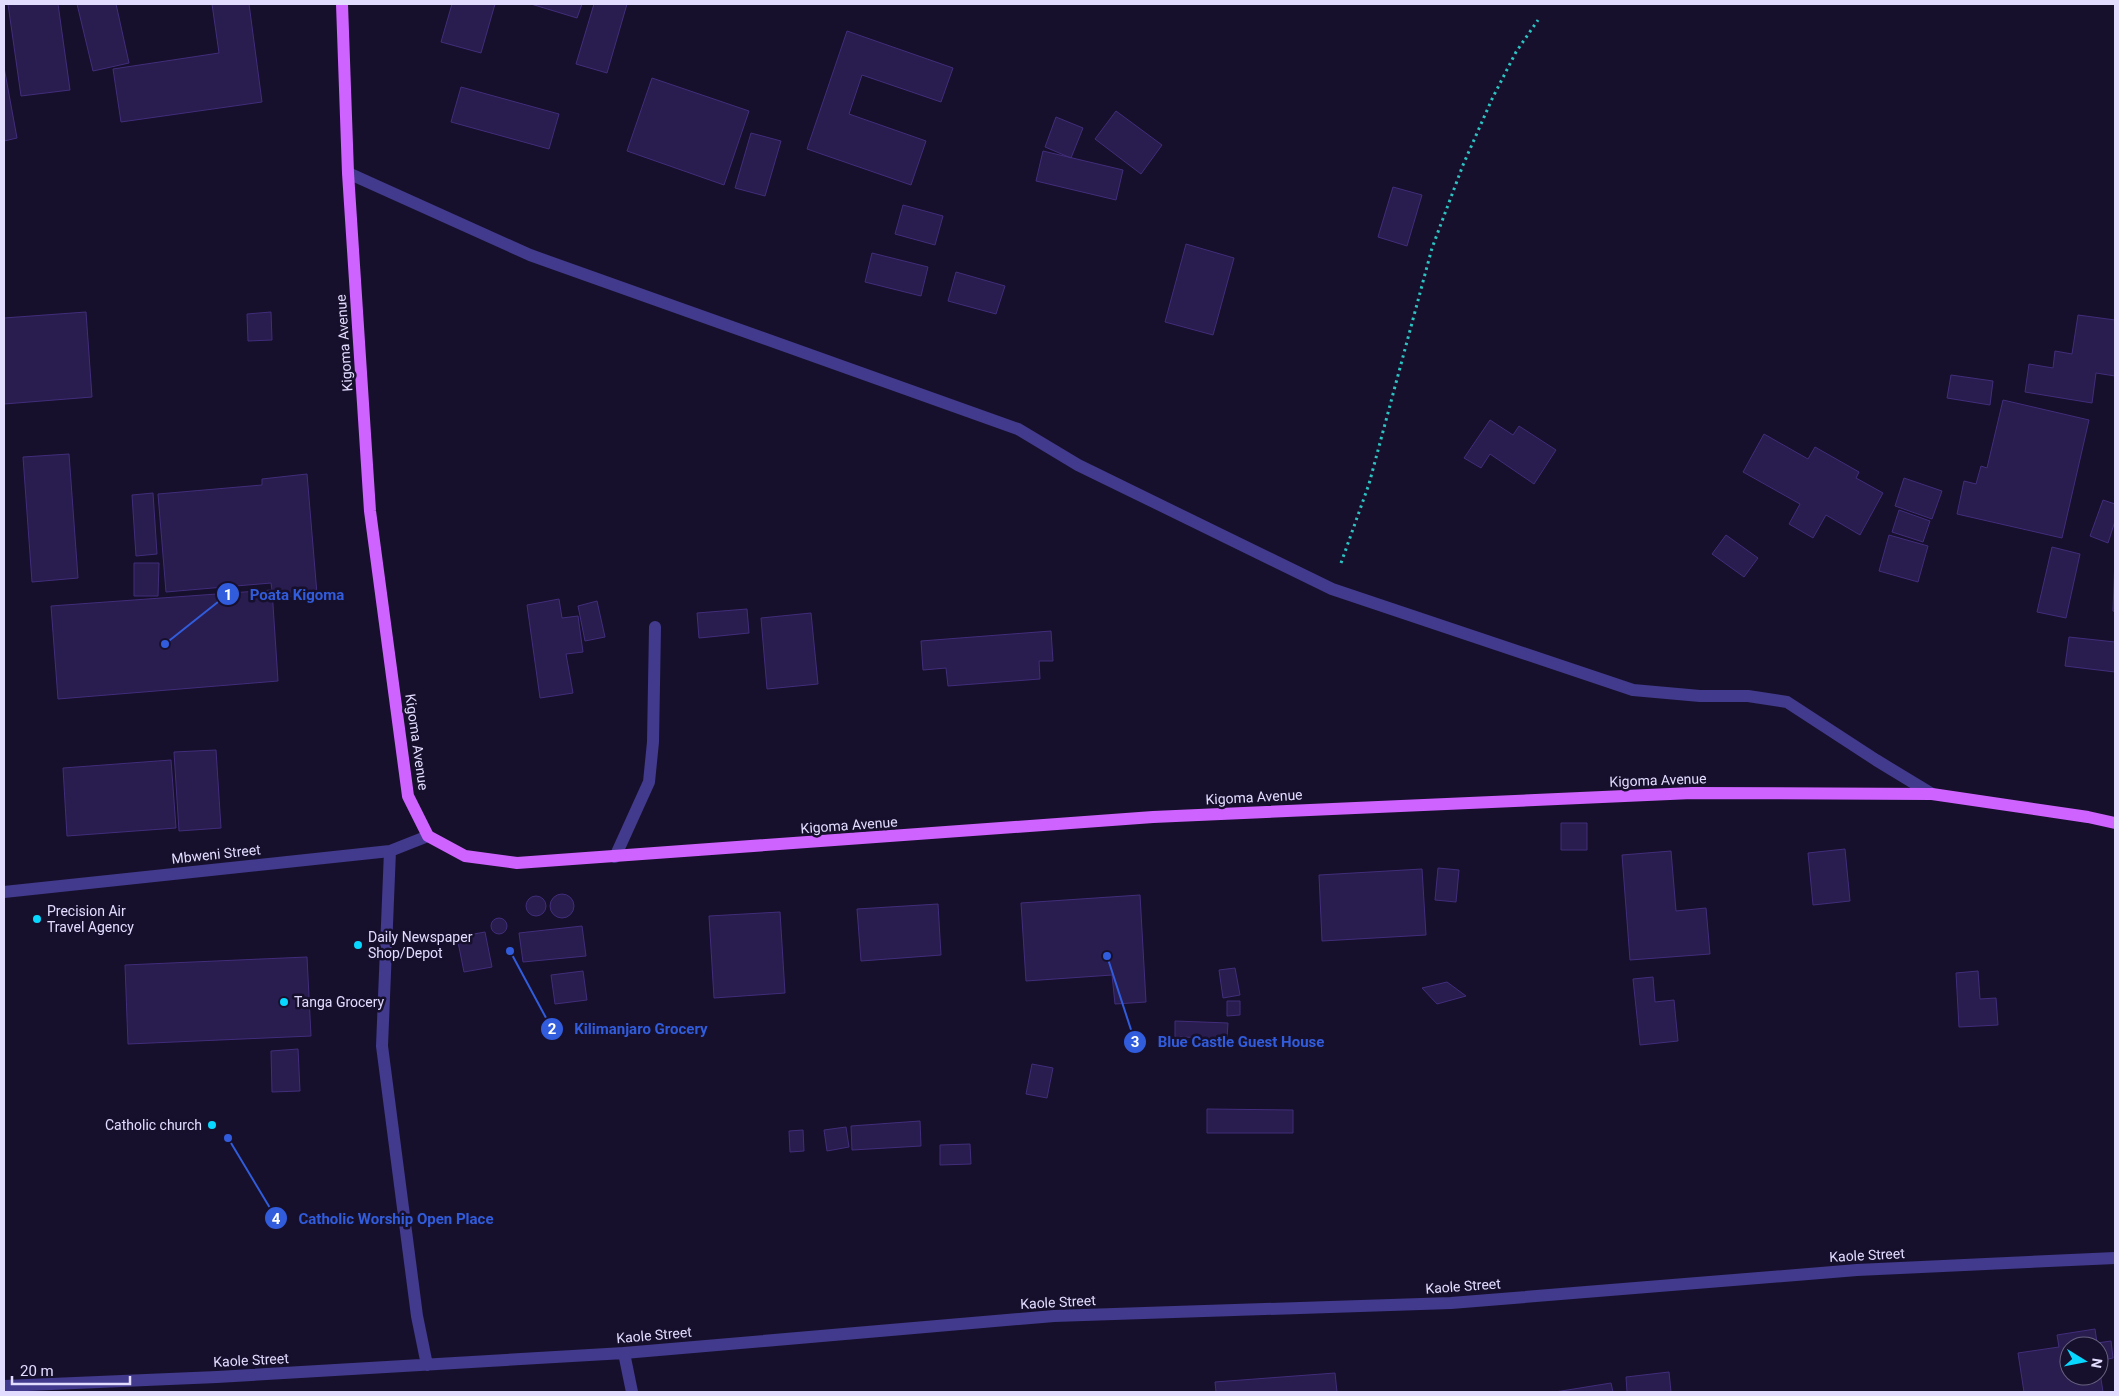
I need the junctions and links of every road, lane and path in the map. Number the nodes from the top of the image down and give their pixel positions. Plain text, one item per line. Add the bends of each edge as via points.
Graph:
1 (342, 4) edge
2 (1538, 20) dead end
3 (348, 173) junction
4 (1332, 589) junction
5 (655, 627) dead end
6 (1932, 794) junction
7 (2115, 823) edge
8 (428, 836) junction
9 (390, 851) junction
10 (616, 857) junction
11 (4, 892) edge
12 (2115, 1258) edge
13 (624, 1353) junction
14 (427, 1365) junction
15 (4, 1386) edge
16 (632, 1392) edge

1 - 3 main road, Kigoma Avenue
2 - 4 path via 1516,52 1492,99 1432,248 1369,484
3 - 4 street via 530,255 1018,429 1078,464
3 - 8 main road, Kigoma Avenue via 370,511 408,796
4 - 6 street via 1633,690 1700,696 1748,696 1788,702
5 - 10 street via 649,782
6 - 7 main road, Kigoma Avenue
6 - 10 main road, Kigoma Avenue via 1692,793 1458,802 1143,818
8 - 9 street, Mbweni Street
8 - 10 main road, Kigoma Avenue via 465,856 517,863
9 - 11 street, Mbweni Street
9 - 14 street via 382,1046 417,1316
12 - 13 street, Kaole Street via 1857,1270 1451,1303 1054,1316
13 - 14 street, Kaole Street
13 - 16 street
14 - 15 street, Kaole Street

